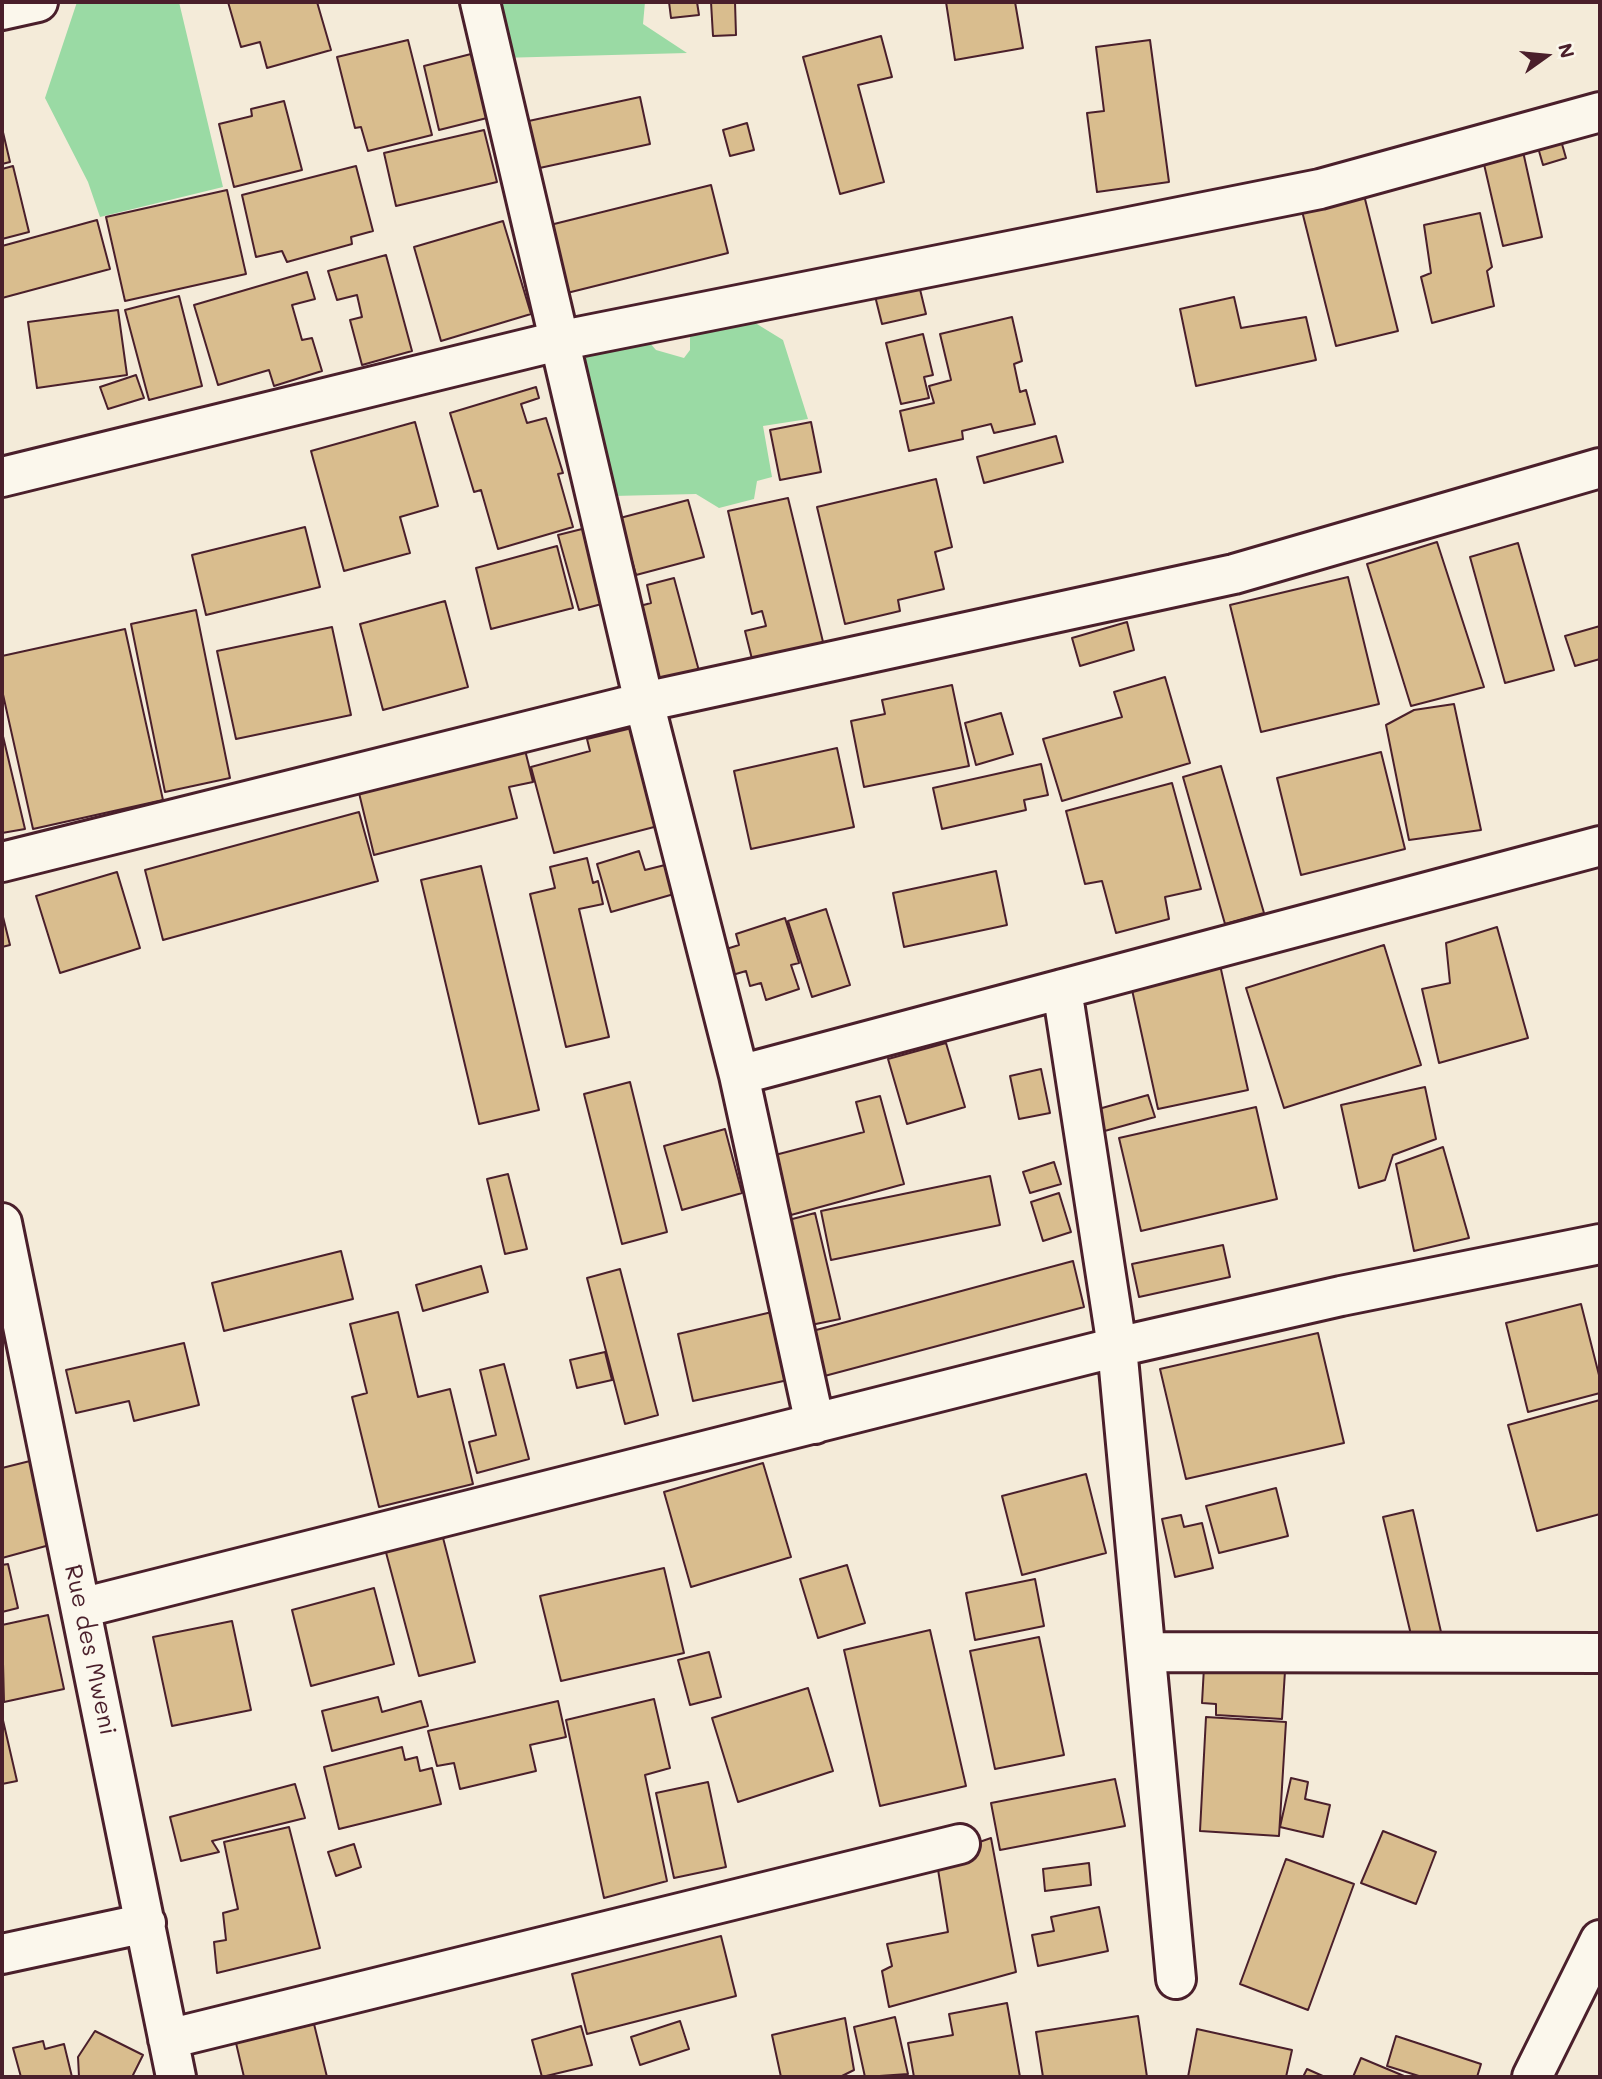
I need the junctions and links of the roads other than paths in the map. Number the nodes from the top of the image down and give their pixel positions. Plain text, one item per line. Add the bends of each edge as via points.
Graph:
1 (38, 2) edge
2 (480, 2) edge
3 (2, 10) edge
4 (1600, 112) edge
5 (558, 341) junction
6 (1600, 468) edge
7 (2, 477) edge
8 (645, 702) junction
9 (1600, 846) edge
10 (2, 862) edge
11 (1062, 989) junction
12 (739, 1075) junction
13 (4, 1244) edge
14 (1600, 1244) edge
15 (1117, 1347) junction
16 (815, 1424) junction
17 (81, 1608) junction
18 (1146, 1652) junction
19 (1600, 1653) edge
20 (960, 1844) dead end
21 (146, 1923) junction
22 (1600, 1940) edge
23 (2, 1954) edge
24 (1176, 1979) dead end
25 (168, 2039) junction
26 (176, 2077) edge
27 (1532, 2077) edge

1 - 3 street
2 - 5 street
4 - 5 street via 1320,189
5 - 7 street
5 - 8 street
6 - 8 street via 1234,574
8 - 10 street
8 - 12 street
9 - 11 street
11 - 12 street
11 - 15 street
12 - 16 street
13 - 17 street, Rue des Mweni
14 - 15 street
15 - 16 street
15 - 18 street
16 - 17 street
17 - 21 street, Rue des Mweni
18 - 19 street
18 - 24 street
20 - 25 street
21 - 23 street
21 - 25 street, Rue des Mweni
22 - 27 street
25 - 26 street, Rue des Mweni

